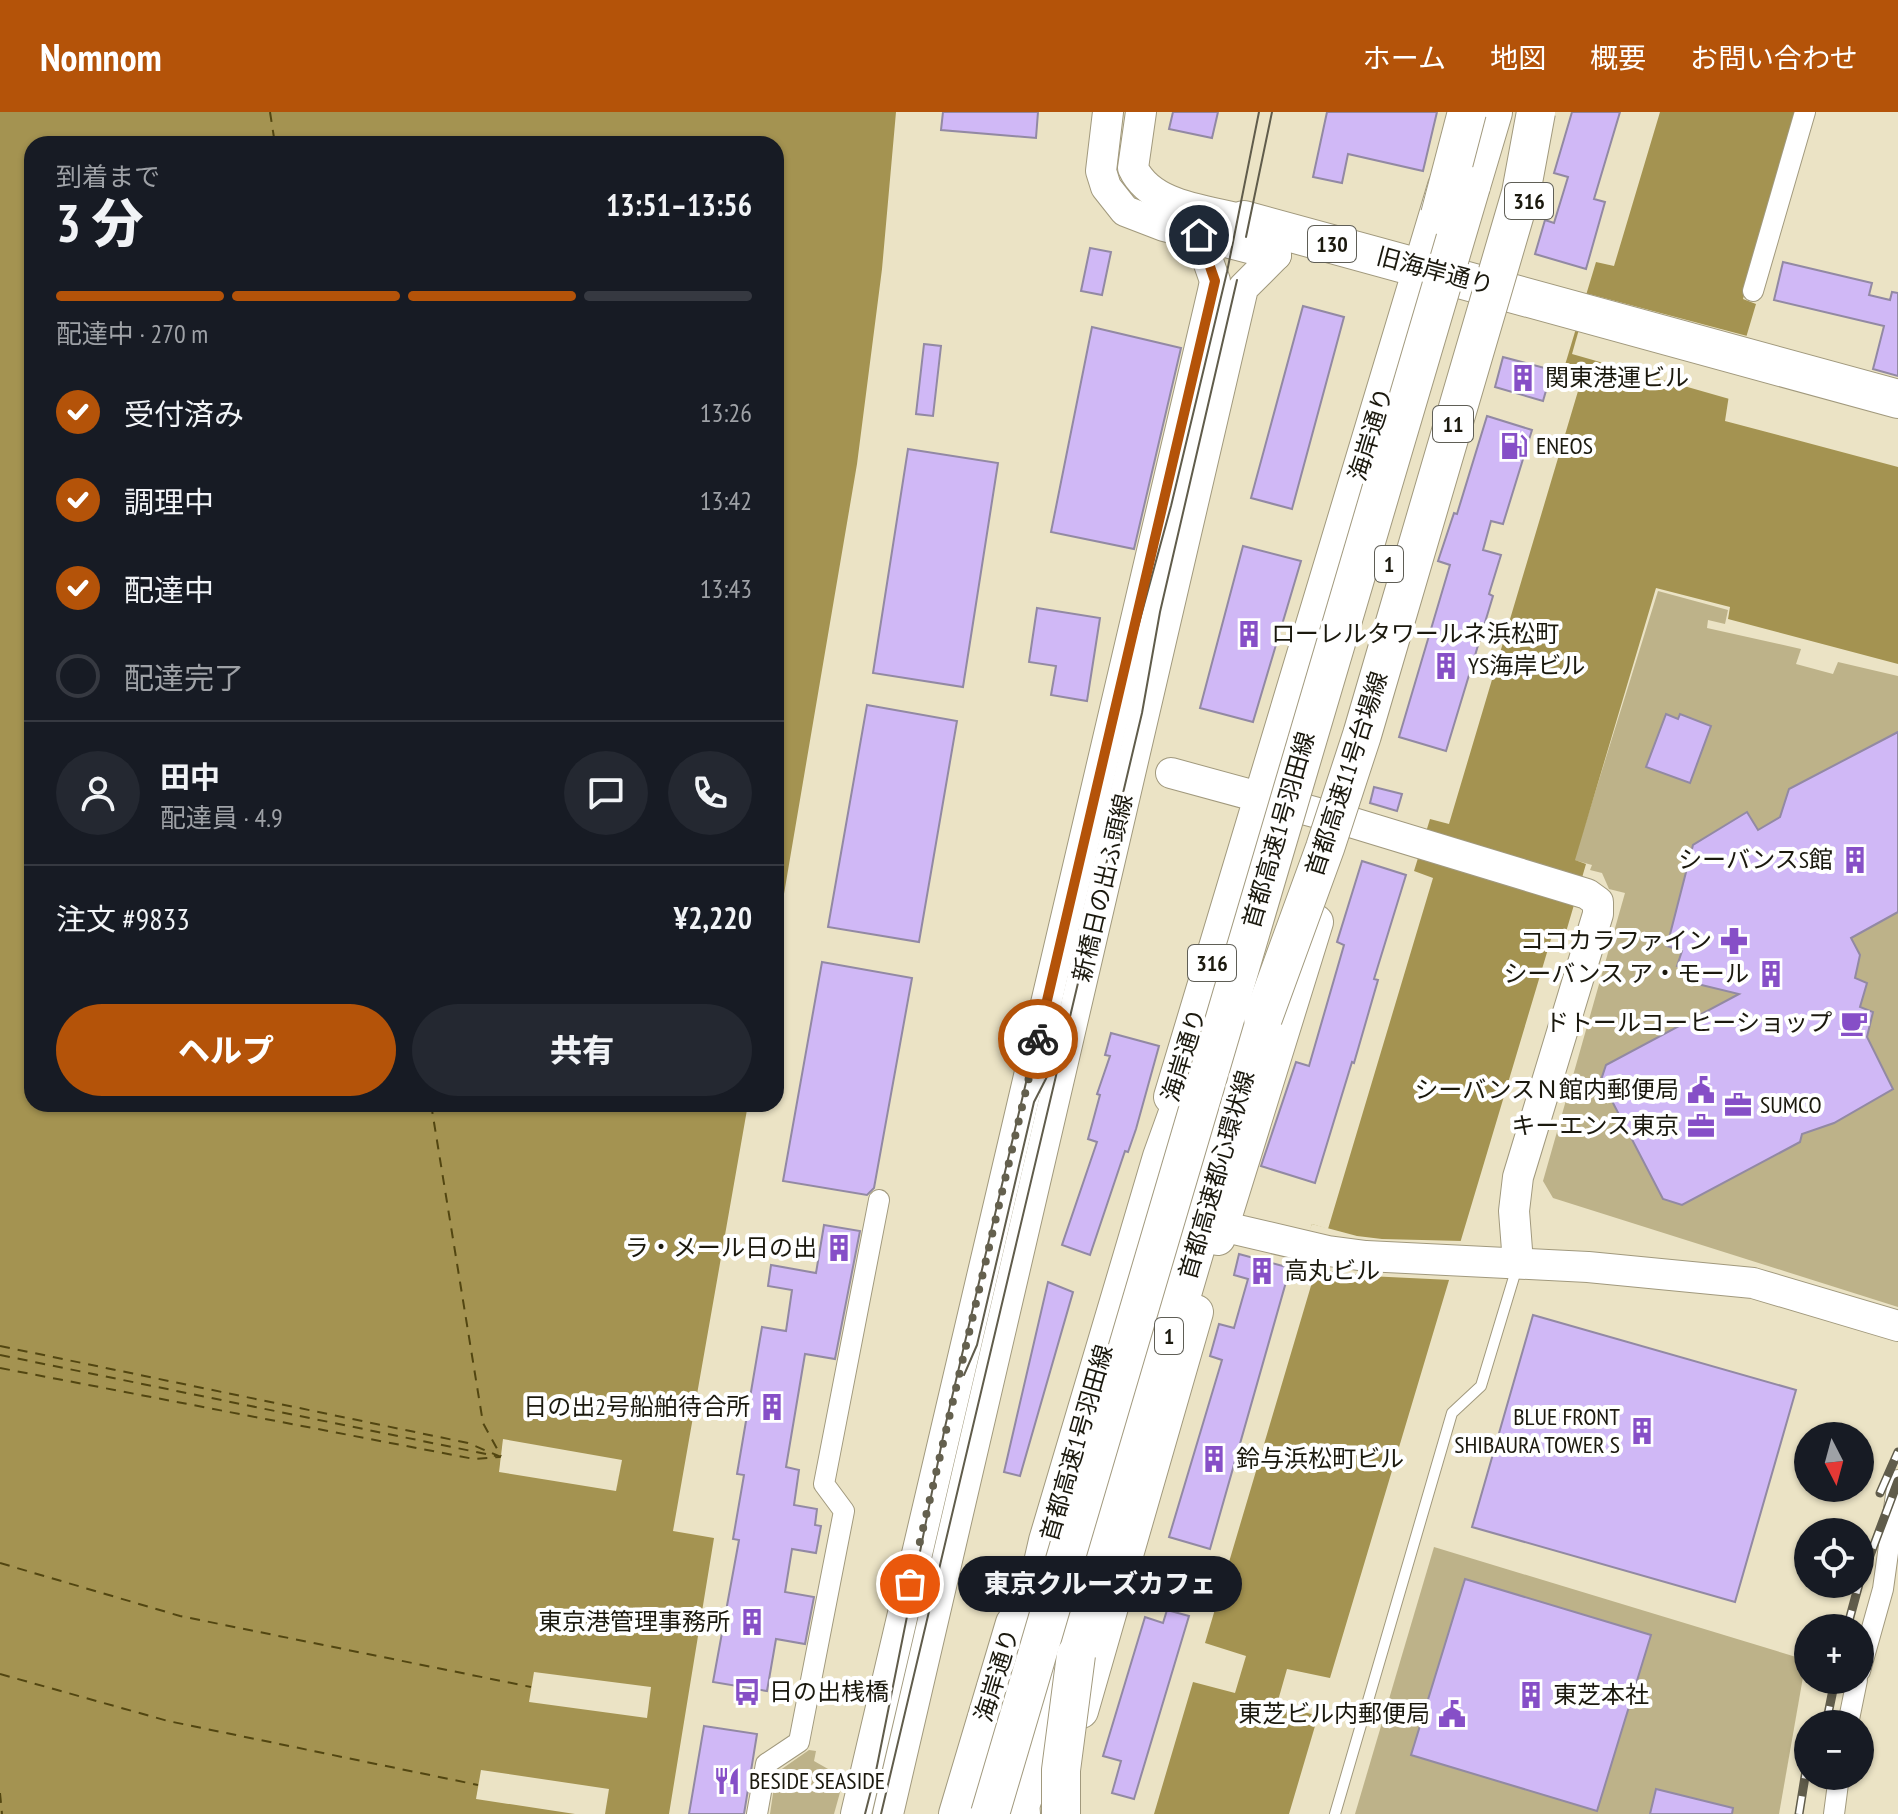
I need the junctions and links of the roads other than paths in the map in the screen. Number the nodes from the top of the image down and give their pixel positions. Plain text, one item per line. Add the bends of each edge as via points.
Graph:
1 (1108, 112) edge
2 (1141, 112) edge
3 (1468, 112) edge
4 (1493, 112) edge
5 (1524, 112) edge
6 (1536, 112) edge
7 (1554, 112) edge
8 (1805, 112) edge
9 (1244, 220) joint
10 (1199, 235) junction
11 (1276, 255) junction
12 (1753, 291) dead end
13 (1415, 292) junction
14 (1500, 301) junction
15 (1740, 366) junction
16 (1898, 399) edge
17 (1898, 423) edge
18 (1336, 641) junction
19 (1171, 773) dead end
20 (1261, 798) junction
21 (1347, 821) junction
22 (1267, 870) junction
23 (1263, 1018) junction
24 (1162, 1157) junction
25 (879, 1200) dead end
26 (1221, 1226) junction
27 (1518, 1263) junction
28 (1898, 1326) edge
29 (1898, 1480) edge
30 (1874, 1621) edge
31 (1076, 1655) junction
32 (1837, 1790) edge
33 (757, 1814) edge
34 (856, 1814) edge
35 (888, 1814) edge
36 (956, 1814) edge
37 (990, 1814) edge
38 (1019, 1814) edge
39 (1051, 1814) edge
40 (1061, 1814) edge
41 (1335, 1814) edge
42 (1834, 1814) edge

1 - 10 main road via 1101,171 1114,199 1137,217
2 - 9 main road via 1133,168 1146,188 1167,200
3 - 13 highway, bridge
3 - 13 main road, 海岸通り / 316
4 - 18 highway, 首都高速1号羽田線 / 1, bridge
5 - 23 highway, 首都高速1号羽田線 / 1, bridge via 1339,728
6 - 23 highway, 首都高速11号台場線 / 11, bridge via 1521,193 1362,735
7 - 14 main road, 316
8 - 12 street
9 - 13 highway, 旧海岸通り / 130
10 - 11 main road
10 - 34 main road, 新橋日の出ふ頭線 via 1215,281 1213,291
11 - 13 highway, 旧海岸通り / 130
11 - 35 main road, 新橋日の出ふ頭線 via 1243,288
13 - 14 highway, 旧海岸通り / 130
13 - 18 highway, bridge
13 - 20 main road, 海岸通り / 316
13 - 24 highway
14 - 15 highway, 旧海岸通り / 130
14 - 21 main road, 316
15 - 16 highway, 130
15 - 17 highway, 130
18 - 22 highway, 首都高速1号羽田線 / 1, bridge
19 - 20 main road
20 - 21 main road
20 - 36 main road, 海岸通り / 316
21 - 26 main road, 316
21 - 27 main road via 1598,902 1518,1177
22 - 24 highway, bridge
22 - 37 highway, 首都高速1号羽田線 / 1, bridge
23 - 31 highway, 首都高速都心環状線 / 1
24 - 38 highway, 首都高速1号羽田線, bridge via 1023,1640 1014,1741
25 - 33 street via 824,1484 844,1511 799,1742 766,1764
26 - 27 main road via 1366,1256
26 - 39 main road, 316
27 - 28 main road via 1753,1283
27 - 41 lane via 1481,1386 1452,1413
29 - 30 street
31 - 38 highway, 首都高速都心環状線 / 1, bridge
31 - 40 highway, 首都高速都心環状線, bridge via 1061,1770
32 - 42 street

